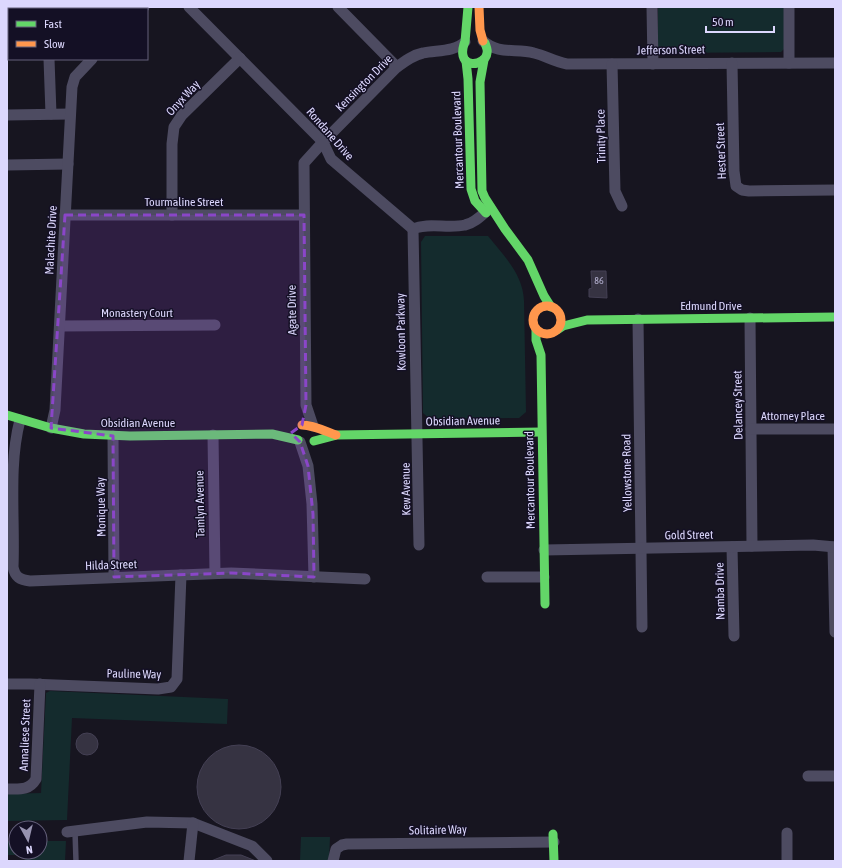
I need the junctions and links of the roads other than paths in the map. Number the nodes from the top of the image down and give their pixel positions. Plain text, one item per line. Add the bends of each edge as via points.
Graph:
1 (189, 7) edge
2 (338, 7) edge
3 (468, 7) edge
4 (479, 7) edge
5 (652, 7) edge
6 (789, 7) edge
7 (484, 42) junction
8 (464, 43) junction
9 (509, 51) junction
10 (438, 52) junction
11 (240, 58) junction
12 (49, 60) edge
13 (89, 60) edge
14 (465, 60) junction
15 (484, 60) junction
16 (732, 63) junction
17 (789, 63) junction
18 (835, 63) edge
19 (612, 64) junction
20 (653, 64) junction
21 (398, 67) junction
22 (51, 114) junction
23 (70, 114) junction
24 (7, 115) edge
25 (323, 142) junction
26 (7, 164) edge
27 (68, 164) junction
28 (835, 190) edge
29 (622, 206) dead end
30 (488, 210) junction
31 (304, 214) junction
32 (172, 215) junction
33 (65, 216) junction
34 (412, 230) junction
35 (538, 284) junction
36 (554, 310) junction
37 (537, 311) junction
38 (835, 317) edge
39 (750, 318) junction
40 (638, 319) junction
41 (587, 320) junction
42 (60, 326) junction
43 (215, 326) dead end
44 (536, 329) junction
45 (555, 331) junction
46 (541, 355) junction
47 (7, 415) edge
48 (20, 420) junction
49 (302, 427) junction
50 (51, 428) junction
51 (751, 429) junction
52 (835, 429) edge
53 (542, 432) junction
54 (272, 434) junction
55 (417, 434) junction
56 (213, 435) junction
57 (337, 435) junction
58 (113, 436) junction
59 (306, 442) junction
60 (419, 545) dead end
61 (752, 546) junction
62 (732, 547) junction
63 (834, 547) edge
64 (641, 549) junction
65 (544, 550) junction
66 (215, 574) junction
67 (181, 575) junction
68 (314, 576) junction
69 (114, 577) junction
70 (488, 577) dead end
71 (544, 577) junction
72 (365, 579) dead end
73 (545, 604) dead end
74 (642, 627) dead end
75 (835, 632) edge
76 (734, 636) dead end
77 (7, 684) edge
78 (40, 684) junction
79 (808, 776) dead end
80 (835, 776) edge
81 (7, 789) edge
82 (193, 823) junction
83 (71, 831) joint
84 (787, 833) dead end
85 (554, 838) joint
86 (76, 861) edge
87 (189, 861) edge
88 (267, 861) edge
89 (333, 861) edge
90 (554, 861) edge
91 (787, 861) edge

1 - 11 street, Rondane Drive
2 - 21 street
3 - 8 street via 468,30
4 - 7 street via 480,30
5 - 20 street
6 - 17 street
7 - 8 street via 472,38
7 - 9 street, Jefferson Street
7 - 15 street via 488,51
8 - 10 street, Kensington Drive
8 - 14 street via 461,52
9 - 15 street, Jefferson Street
9 - 19 street, Jefferson Street via 535,53 560,63
10 - 14 street, Kensington Drive
10 - 21 street, Kensington Drive via 418,54
11 - 25 street, Rondane Drive
11 - 32 street, Onyx Way via 182,115 174,127
12 - 22 street
13 - 23 street, Malachite Drive via 75,77
14 - 15 street via 476,64
14 - 30 street, Mercantour Boulevard via 469,89 470,189 475,201
15 - 30 street, Mercantour Boulevard via 480,82 481,188
16 - 17 street, Jefferson Street
16 - 20 street, Jefferson Street
16 - 28 street, Hester Street via 736,186 749,191
17 - 18 street, Jefferson Street
19 - 20 street, Jefferson Street
19 - 29 street, Trinity Place via 615,191
21 - 25 street, Kensington Drive
22 - 23 street
22 - 24 street
23 - 27 street, Malachite Drive
25 - 31 street, Kensington Drive via 304,163
25 - 34 street, Rondane Drive via 331,159
26 - 27 street
27 - 33 street, Malachite Drive
30 - 34 street via 467,225 421,226
30 - 35 street, Mercantour Boulevard via 528,260
31 - 32 street, Tourmaline Street
31 - 49 street, Agate Drive via 306,405
32 - 33 street, Tourmaline Street
33 - 42 street, Malachite Drive
34 - 55 street, Kowloon Parkway
35 - 36 street, Mercantour Boulevard
35 - 37 street, Mercantour Boulevard
36 - 37 street via 544,307
36 - 41 street
36 - 45 street via 560,319
37 - 44 street via 533,318
38 - 39 street, Edmund Drive
39 - 40 street, Edmund Drive
39 - 51 street, Delancey Street
40 - 41 street, Edmund Drive
40 - 64 street, Yellowstone Road
41 - 45 street via 563,326
42 - 43 street, Monastery Court
42 - 50 street, Malachite Drive via 55,410
44 - 45 street via 546,334
44 - 46 street, Mercantour Boulevard via 536,340
45 - 46 street, Mercantour Boulevard via 547,340
46 - 53 street, Mercantour Boulevard
47 - 48 street, Obsidian Avenue
48 - 50 street, Obsidian Avenue
48 - 69 street, Hilda Street via 16,438 14,477 14,573 20,579 30,581
49 - 54 street, Obsidian Avenue
49 - 57 street, Obsidian Avenue
49 - 59 street via 297,432
49 - 59 street via 316,436
50 - 58 street, Obsidian Avenue
51 - 52 street, Attorney Place
51 - 61 street, Delancey Street
53 - 55 street, Obsidian Avenue
53 - 65 street, Mercantour Boulevard
54 - 56 street, Obsidian Avenue
54 - 59 street, Obsidian Avenue
55 - 57 street, Obsidian Avenue
55 - 60 street, Kew Avenue
56 - 58 street, Obsidian Avenue
56 - 66 street, Tamlyn Avenue
57 - 59 street, Obsidian Avenue
58 - 69 street, Monique Way
59 - 68 street via 313,514
61 - 62 street, Gold Street
61 - 63 street, Gold Street
62 - 64 street, Gold Street
62 - 76 street, Namba Drive
63 - 75 street
64 - 65 street, Gold Street
64 - 74 street, Yellowstone Road
65 - 71 street, Mercantour Boulevard
66 - 67 street, Hilda Street
66 - 68 street, Hilda Street
67 - 69 street, Hilda Street
67 - 78 street, Pauline Way via 177,679 171,686 158,689
68 - 72 street, Hilda Street
70 - 71 street
71 - 73 street, Mercantour Boulevard
77 - 78 street, Pauline Way
78 - 81 street, Annaliese Street via 36,779 29,787
79 - 80 street
82 - 83 street via 147,822
82 - 87 street
82 - 88 street via 252,846
83 - 86 lane
84 - 91 street
85 - 89 street, Solitaire Way via 347,844 336,849
85 - 90 street

